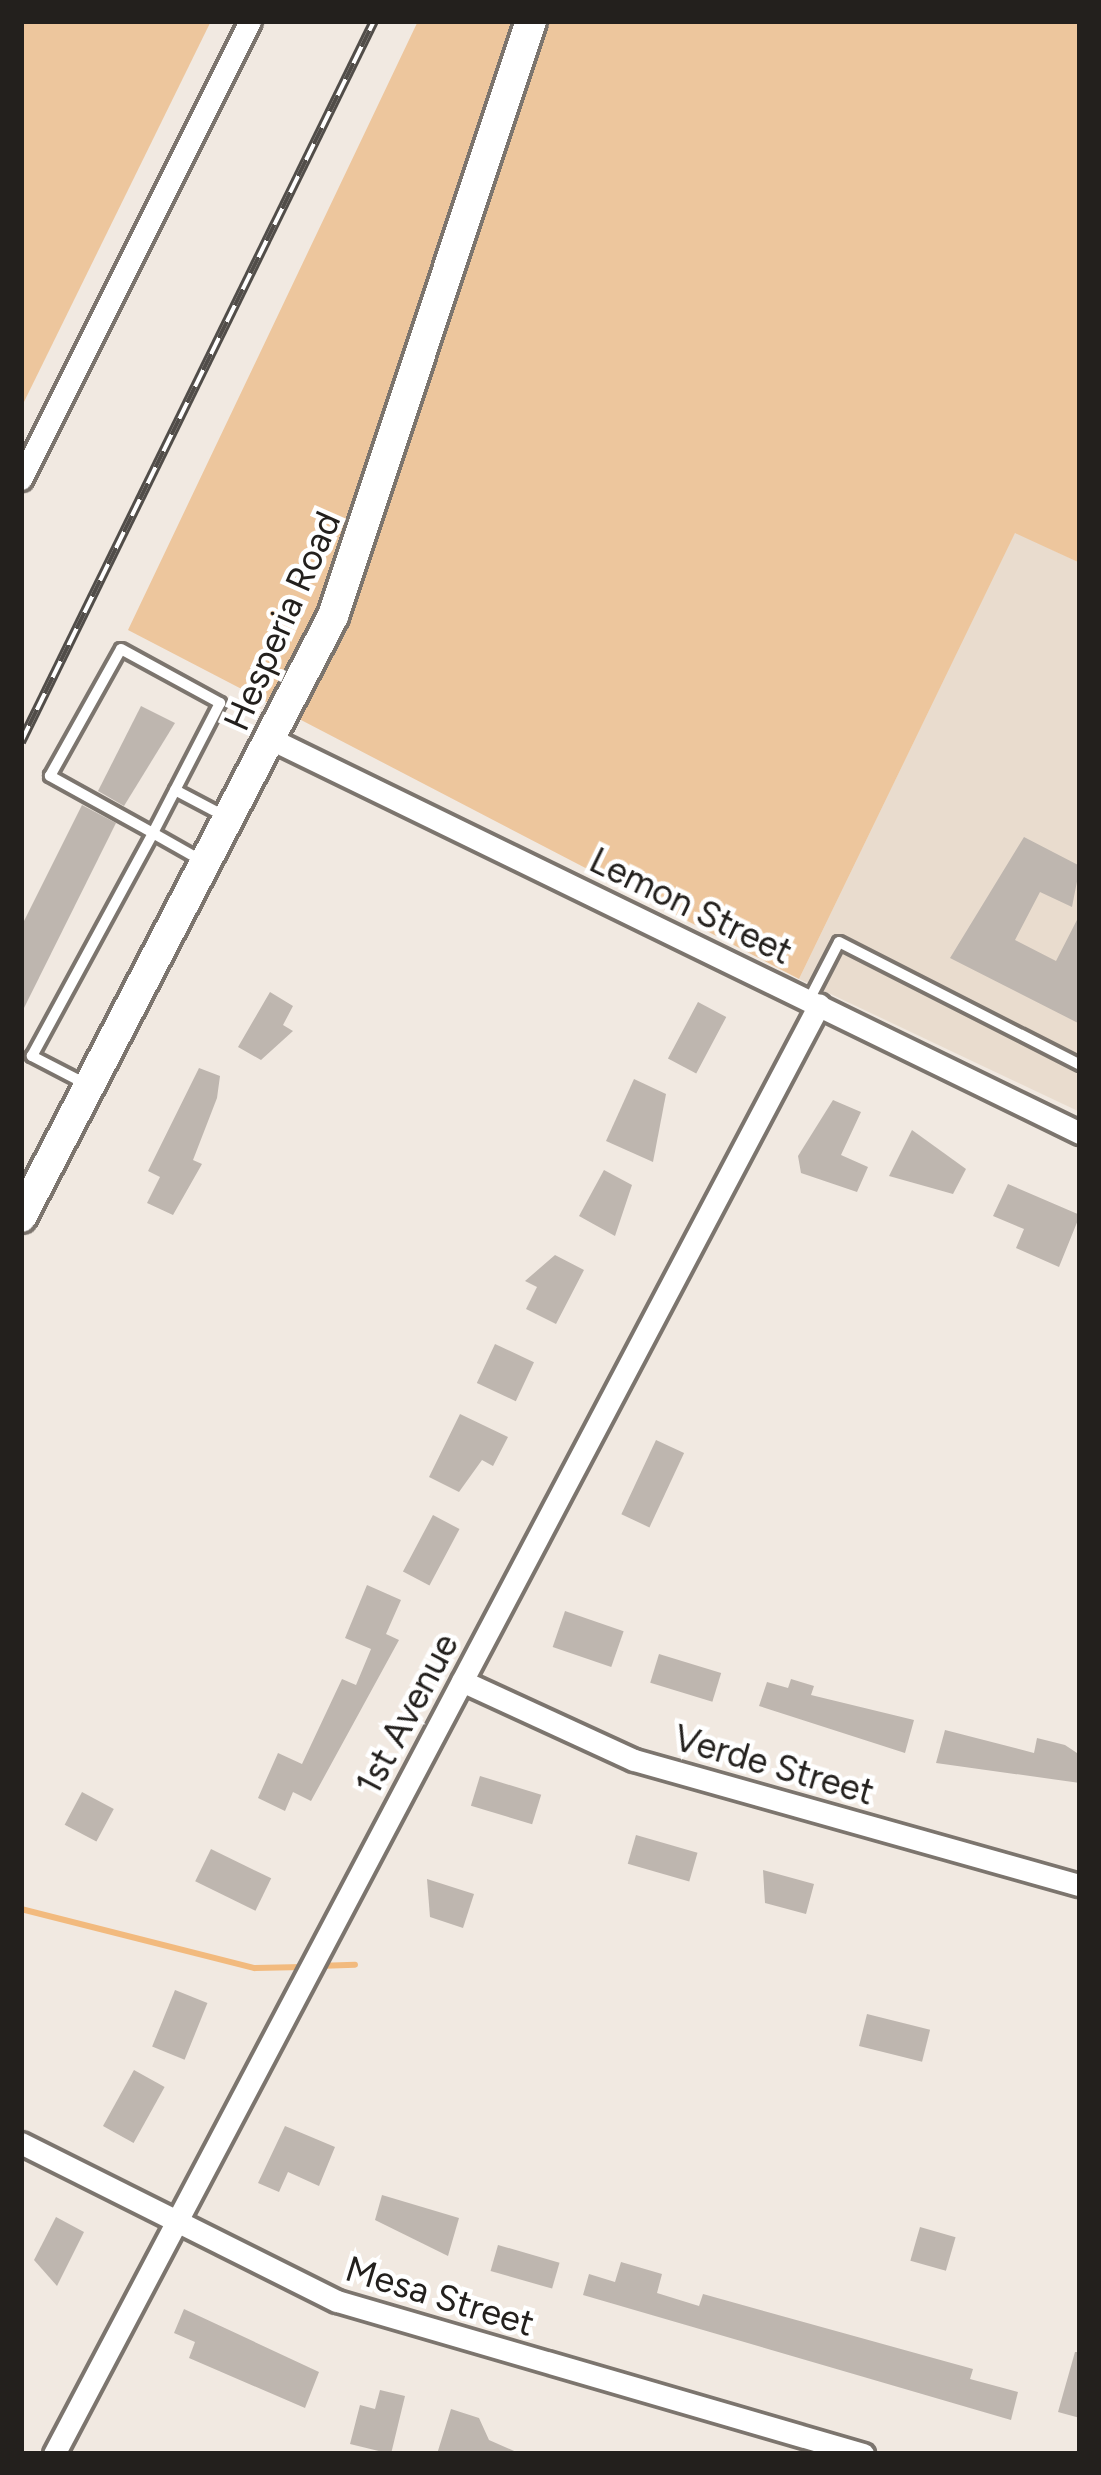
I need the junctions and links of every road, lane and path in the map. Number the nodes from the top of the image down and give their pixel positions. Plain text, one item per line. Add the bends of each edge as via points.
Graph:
1 (250, 21) edge
2 (531, 21) edge
3 (21, 479) edge
4 (273, 740) junction
5 (175, 790) junction
6 (230, 820) junction
7 (153, 832) junction
8 (207, 864) junction
9 (814, 1002) junction
10 (1080, 1065) edge
11 (90, 1087) junction
12 (1079, 1130) edge
13 (21, 1217) edge
14 (462, 1681) junction
15 (1080, 1885) edge
16 (21, 2143) edge
17 (175, 2225) junction
18 (54, 2454) edge
19 (863, 2454) edge

1 - 3 street
2 - 4 main road, Hesperia Road via 370,524
4 - 6 main road, Hesperia Road
4 - 9 street, Lemon Street
5 - 6 lane
5 - 7 lane
5 - 7 lane via 218,694 121,649 50,776
6 - 8 main road, Hesperia Road
7 - 8 lane
7 - 11 lane via 32,1056
8 - 11 main road, Hesperia Road
9 - 10 lane via 839,942
9 - 12 street, Lemon Street
9 - 14 street, 1st Avenue
11 - 13 main road, Hesperia Road
14 - 15 street, Verde Street via 634,1760
14 - 17 street, 1st Avenue
16 - 17 street, Mesa Street
17 - 18 street, 1st Avenue
17 - 19 street, Mesa Street via 376,2315

